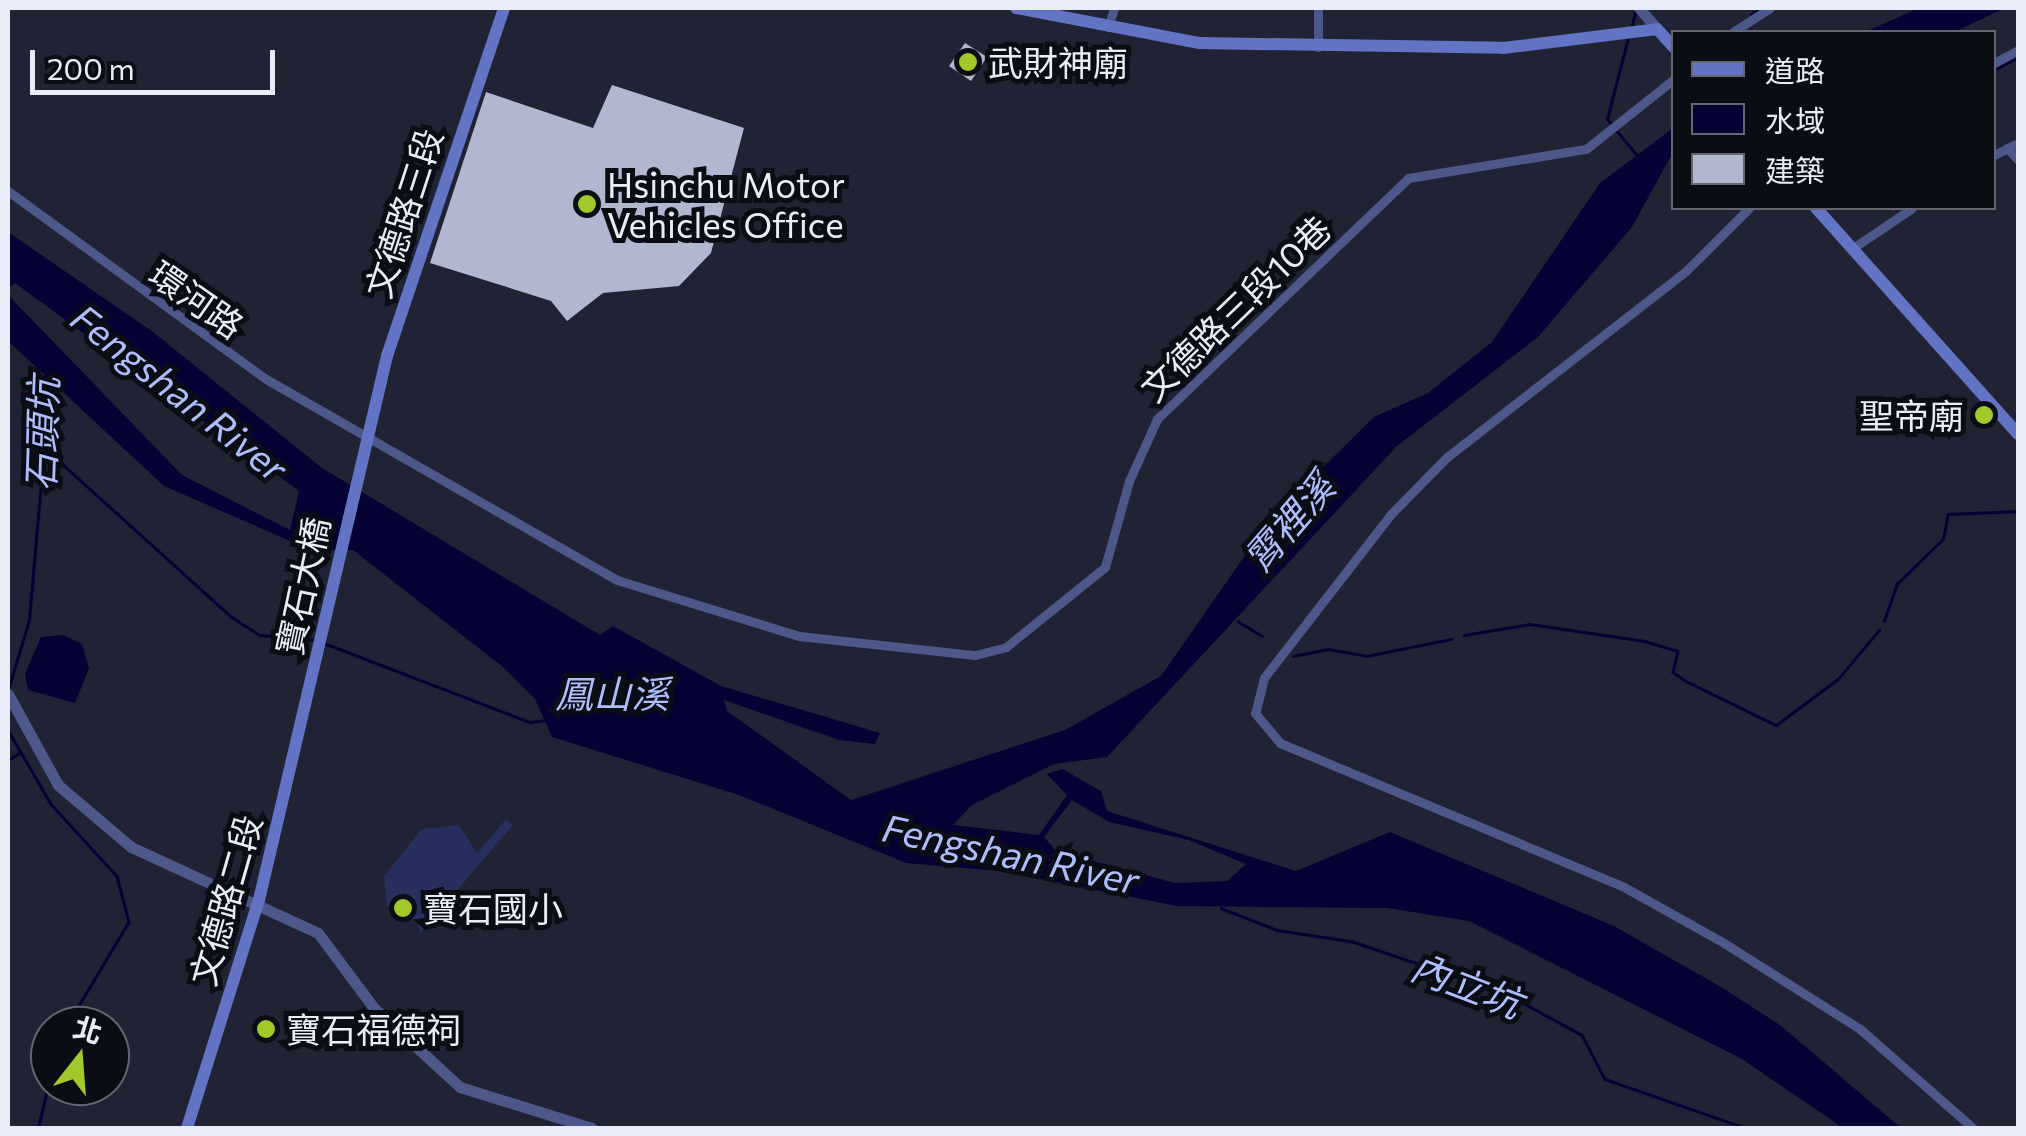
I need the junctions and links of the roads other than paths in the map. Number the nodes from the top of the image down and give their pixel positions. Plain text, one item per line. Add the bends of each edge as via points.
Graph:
1 (504, 8) edge
2 (1016, 8) edge
3 (1114, 8) edge
4 (1318, 8) edge
5 (1639, 8) edge
6 (1770, 8) edge
7 (1657, 29) junction
8 (1108, 30) junction
9 (1735, 30) edge
10 (1671, 43) edge
11 (1318, 47) junction
12 (2018, 50) edge
13 (1996, 62) edge
14 (1671, 81) edge
15 (2018, 143) edge
16 (2007, 148) junction
17 (1996, 154) edge
18 (2018, 160) edge
19 (8, 192) edge
20 (1748, 210) edge
21 (1818, 210) edge
22 (1909, 210) edge
23 (1853, 248) junction
24 (2018, 434) edge
25 (364, 440) junction
26 (310, 686) joint
27 (10, 699) edge
28 (259, 900) junction
29 (187, 1128) edge
30 (592, 1128) edge
31 (1973, 1128) edge

1 - 25 main road, 文德路三段
2 - 8 main road
3 - 8 street
4 - 11 street
5 - 7 street
6 - 9 street
7 - 10 main road
7 - 11 main road via 1503,48
8 - 11 main road
12 - 13 street
14 - 25 street, 文德路三段10巷 via 1586,149 1408,178 1157,420 1129,481 1105,566 1006,648 975,655 800,636 617,580
15 - 16 street
16 - 17 street
16 - 18 street
19 - 25 street, 環河路 via 141,294
20 - 31 street via 1686,270 1447,457 1391,514 1264,678 1256,713 1280,742 1624,886 1724,943 1860,1029
21 - 23 main road
22 - 23 street
23 - 24 main road
25 - 26 main road, 寶石大橋
26 - 28 main road, 文德路二段
27 - 28 street via 41,762 94,819 165,866
28 - 29 main road, 文德路二段
28 - 30 street via 318,933 374,1008 451,1080

